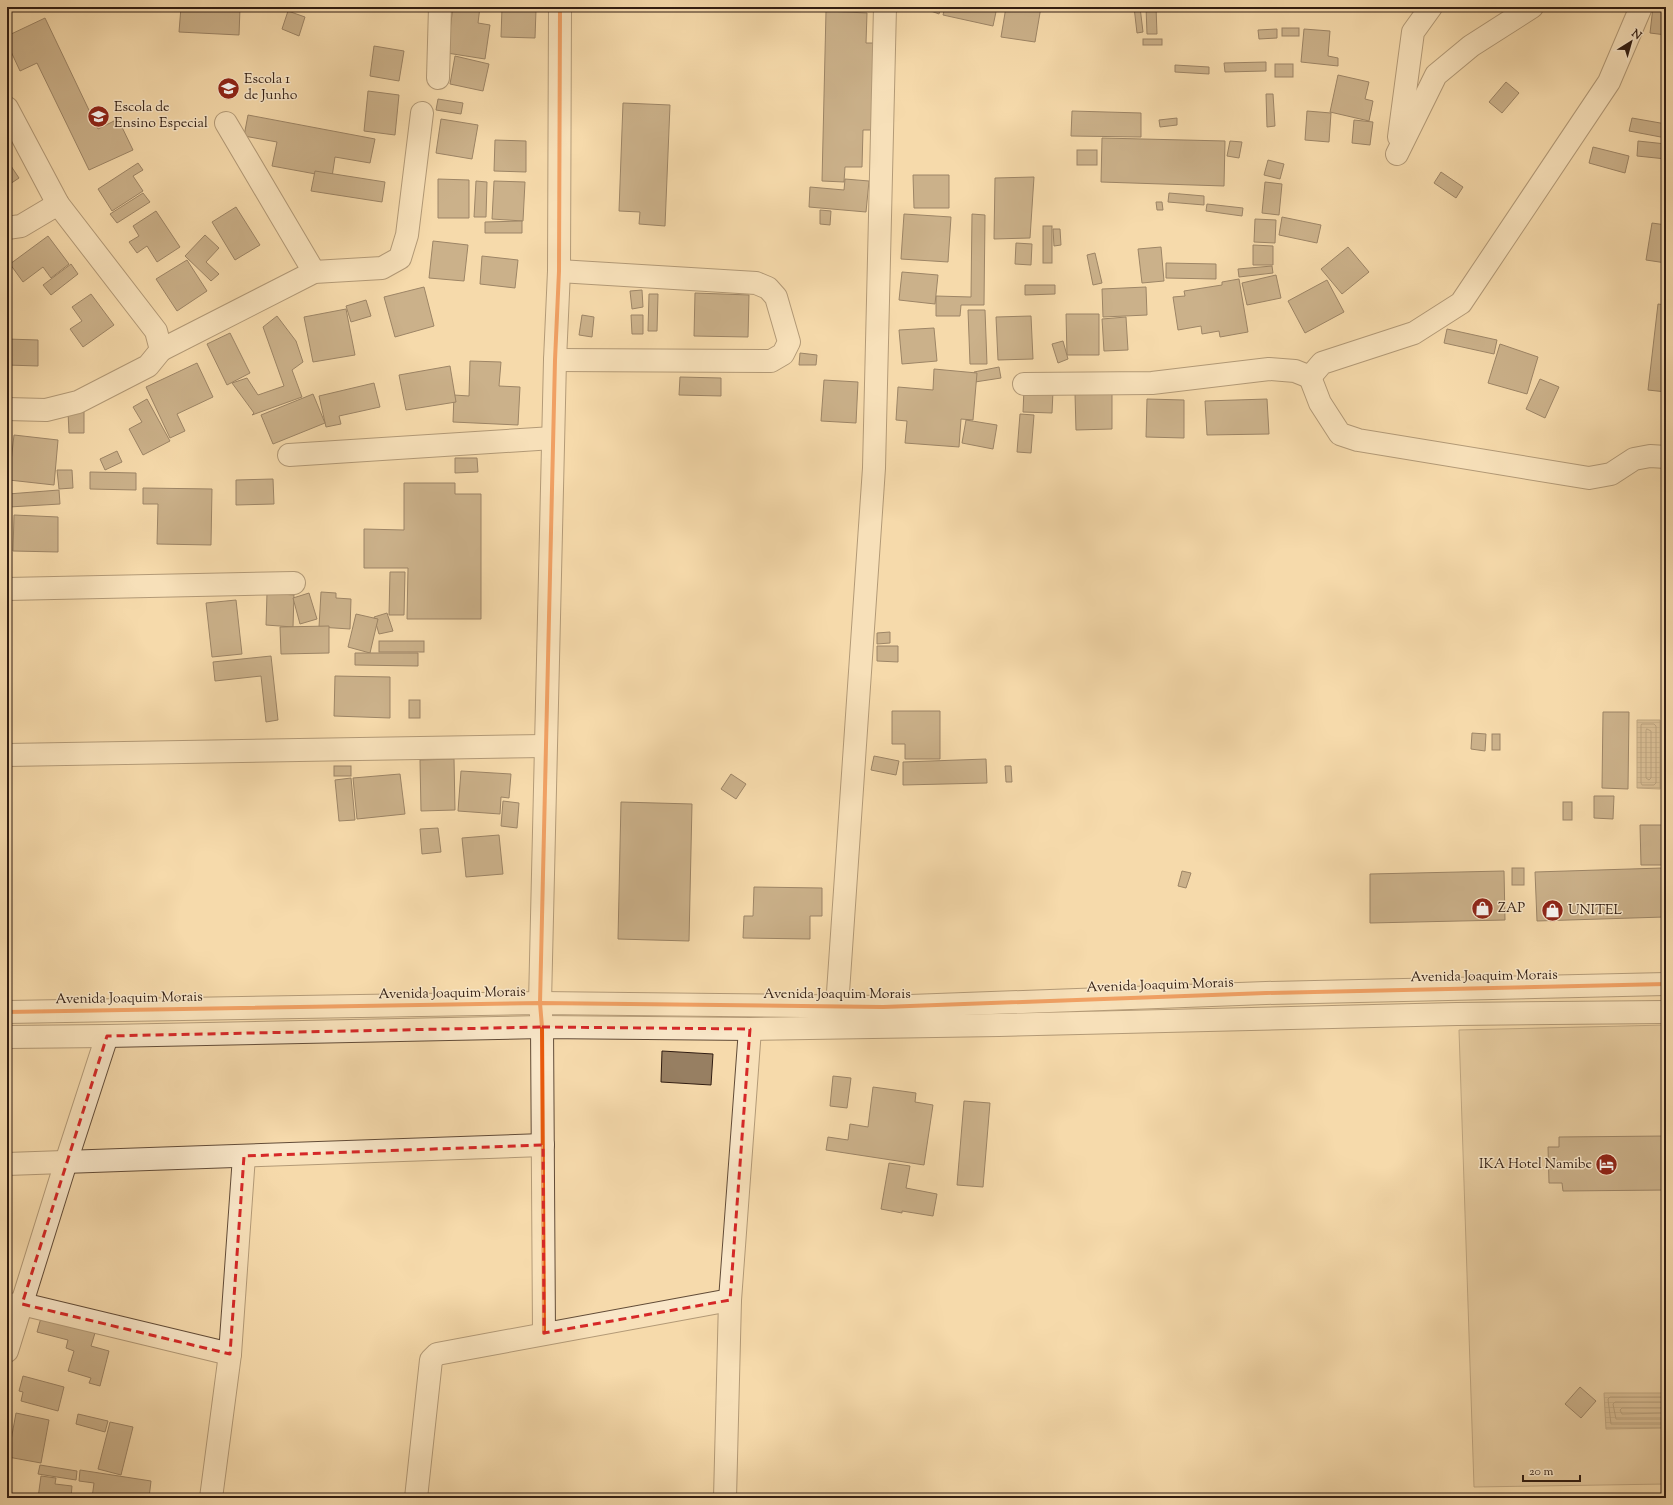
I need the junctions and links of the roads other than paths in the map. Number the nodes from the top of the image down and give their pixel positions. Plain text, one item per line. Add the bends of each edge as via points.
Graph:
1 (440, 7) edge
2 (556, 7) edge
3 (885, 7) edge
4 (1431, 7) edge
5 (1532, 7) edge
6 (1641, 7) edge
7 (438, 78) dead end
8 (7, 108) edge
9 (422, 113) dead end
10 (226, 123) dead end
11 (58, 204) junction
12 (7, 228) edge
13 (559, 271) junction
14 (314, 272) junction
15 (161, 350) junction
16 (555, 360) junction
17 (1310, 377) junction
18 (1024, 384) dead end
19 (7, 409) edge
20 (553, 438) junction
21 (289, 455) dead end
22 (1666, 456) edge
23 (294, 583) dead end
24 (7, 589) edge
25 (545, 746) junction
26 (7, 755) edge
27 (1666, 984) edge
28 (540, 1003) junction
29 (837, 1007) junction
30 (7, 1012) edge
31 (1666, 1012) edge
32 (542, 1027) junction
33 (750, 1028) junction
34 (107, 1036) junction
35 (7, 1037) edge
36 (543, 1145) junction
37 (244, 1156) junction
38 (66, 1162) junction
39 (7, 1164) edge
40 (730, 1300) junction
41 (14, 1304) edge
42 (544, 1333) junction
43 (7, 1351) edge
44 (230, 1354) junction
45 (211, 1498) edge
46 (416, 1498) edge
47 (726, 1498) edge

1 - 7 street
2 - 13 street
3 - 29 street via 874,468
4 - 5 street via 1412,32 1397,154 1436,75 1471,46
6 - 17 street via 1609,82 1461,303 1414,333 1322,363
8 - 11 street
9 - 14 street via 407,235 400,258 382,268
10 - 14 street
11 - 12 street via 21,226
11 - 15 street via 156,331
13 - 16 street
13 - 16 street via 756,284 768,288 776,297 789,342 783,354 771,361
14 - 15 street
15 - 19 street via 148,366 78,402 46,410
16 - 20 street
17 - 18 street via 1295,371 1269,369 1152,383
17 - 22 street via 1320,403 1340,434 1358,440 1589,478 1611,474 1634,459
20 - 21 street
20 - 25 street
23 - 24 street
25 - 26 street
25 - 28 street
27 - 29 street, Avenida Joaquim Morais via 1266,993
28 - 29 street, Avenida Joaquim Morais
28 - 30 street, Avenida Joaquim Morais
28 - 32 street
31 - 33 street
32 - 33 street
32 - 34 street
32 - 36 street
33 - 40 street
34 - 35 street
34 - 38 street
36 - 37 street
36 - 42 street
37 - 38 street
37 - 44 street
38 - 39 street
38 - 41 street
40 - 42 street
40 - 47 street
41 - 43 street
41 - 44 street
42 - 46 street via 437,1354 431,1360
44 - 45 street

